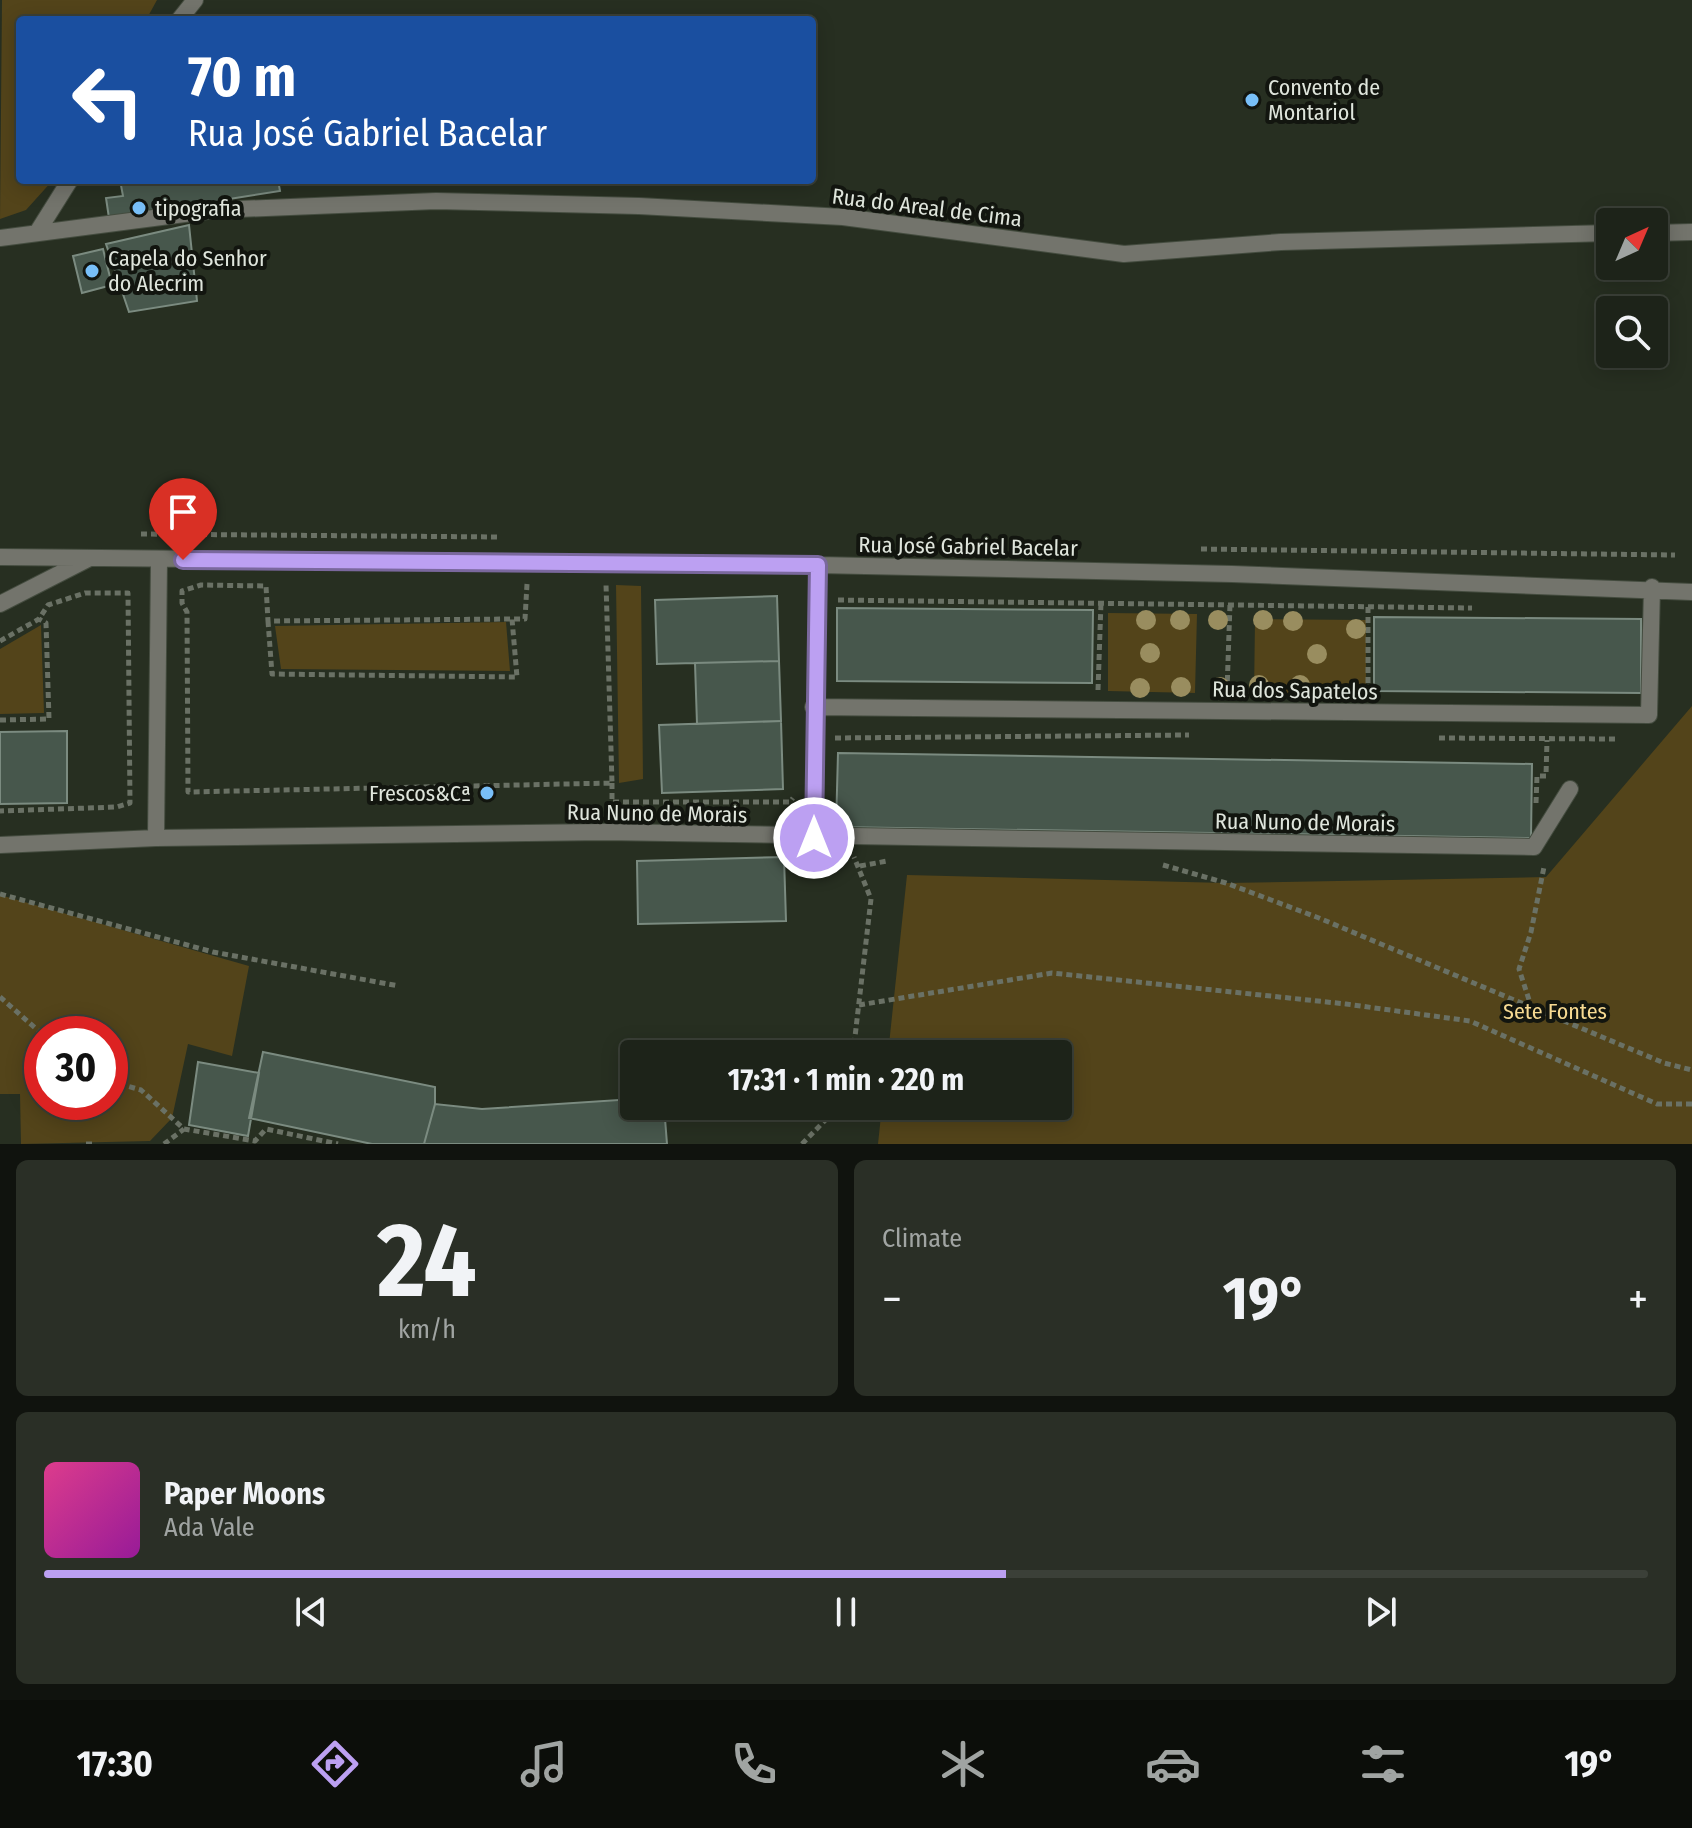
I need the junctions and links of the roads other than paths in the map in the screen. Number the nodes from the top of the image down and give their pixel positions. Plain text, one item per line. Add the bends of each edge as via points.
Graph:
1 (195, 0) edge
2 (182, 16) edge
3 (67, 184) edge
4 (38, 231) junction
5 (1692, 232) edge
6 (1596, 233) edge
7 (1668, 233) edge
8 (0, 238) edge
9 (0, 557) edge
10 (91, 558) junction
11 (159, 560) junction
12 (818, 565) junction
13 (1652, 587) junction
14 (1692, 592) edge
15 (0, 604) edge
16 (813, 707) junction
17 (1570, 789) dead end
18 (156, 838) junction
19 (814, 838) junction
20 (0, 845) edge

1 - 2 street
3 - 4 street
4 - 6 street, Rua do Areal de Cima via 215,210 436,201 843,217 1124,254 1281,242
4 - 8 street, Rua do Areal de Cima
5 - 7 street
9 - 10 street, Rua José Gabriel Bacelar
10 - 11 street, Rua José Gabriel Bacelar
10 - 15 street, Rua José Gabriel Bacelar
11 - 12 street, Rua José Gabriel Bacelar
11 - 18 street
12 - 13 street, Rua José Gabriel Bacelar
12 - 16 street
13 - 14 street, Rua José Gabriel Bacelar
13 - 16 street, Rua dos Sapatelos via 1649,715
16 - 19 street
17 - 19 street, Rua Nuno de Morais via 1534,847
18 - 19 street, Rua Nuno de Morais via 605,832
18 - 20 street, Rua Nuno de Morais

